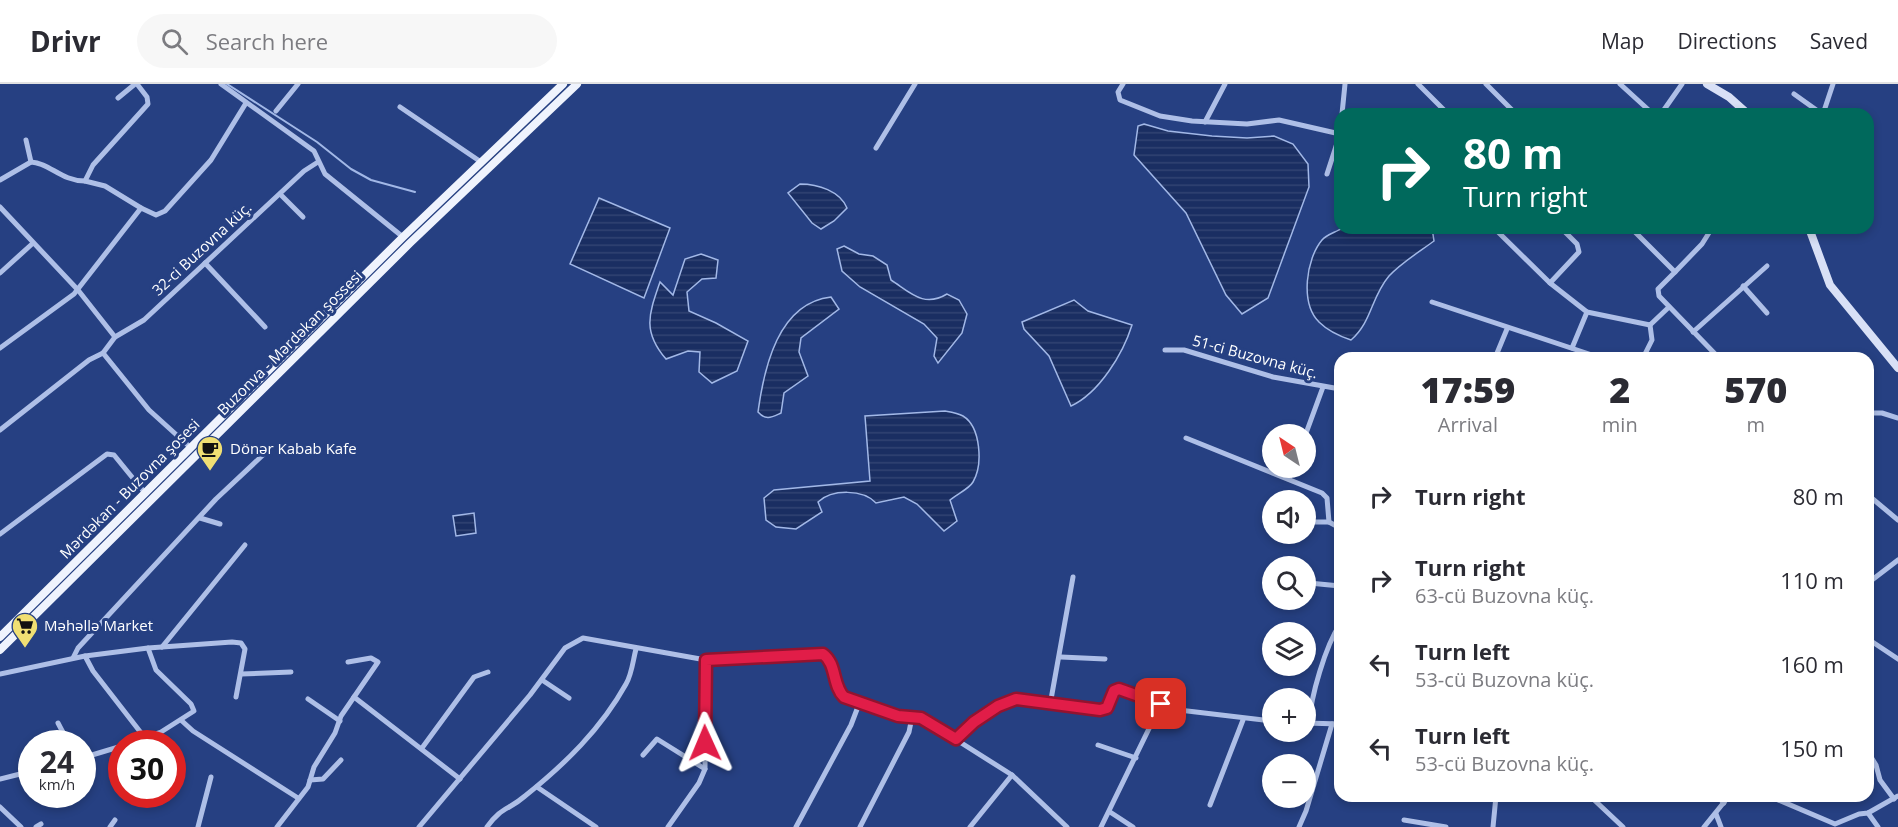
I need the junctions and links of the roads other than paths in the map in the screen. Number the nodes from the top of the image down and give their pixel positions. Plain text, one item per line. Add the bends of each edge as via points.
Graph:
1 (136, 84) edge
2 (221, 84) edge
3 (298, 84) edge
4 (563, 84) edge
5 (577, 84) edge
6 (915, 84) edge
7 (1123, 84) edge
8 (1225, 84) edge
9 (1345, 84) edge
10 (1418, 84) edge
11 (1486, 84) edge
12 (1620, 84) edge
13 (1682, 84) edge
14 (1707, 84) edge
15 (1833, 84) edge
16 (1794, 94) dead end
17 (118, 98) dead end
18 (246, 103) junction
19 (400, 107) dead end
20 (1343, 108) edge
21 (1442, 108) edge
22 (1510, 108) edge
23 (1646, 108) edge
24 (1664, 108) edge
25 (1742, 108) edge
26 (1814, 108) edge
27 (1824, 108) edge
28 (276, 111) dead end
29 (1205, 122) junction
30 (1334, 133) edge
31 (26, 140) dead end
32 (876, 148) dead end
33 (1334, 152) edge
34 (30, 162) junction
35 (318, 162) junction
36 (481, 162) junction
37 (1327, 174) dead end
38 (0, 180) edge
39 (85, 181) junction
40 (280, 194) junction
41 (0, 207) edge
42 (141, 208) junction
43 (303, 217) dead end
44 (1500, 234) edge
45 (1567, 234) edge
46 (1637, 234) edge
47 (1708, 234) edge
48 (1811, 234) edge
49 (403, 237) junction
50 (32, 244) junction
51 (205, 263) junction
52 (1767, 266) dead end
53 (1675, 272) junction
54 (0, 273) edge
55 (1550, 283) junction
56 (1743, 286) junction
57 (78, 290) junction
58 (1432, 302) dead end
59 (1670, 307) junction
60 (1587, 312) junction
61 (1767, 313) dead end
62 (1650, 325) junction
63 (265, 327) dead end
64 (1507, 329) junction
65 (1693, 332) junction
66 (115, 337) junction
67 (0, 348) edge
68 (1572, 348) junction
69 (1165, 350) dead end
70 (1497, 352) edge
71 (1584, 352) edge
72 (1646, 352) edge
73 (1713, 352) edge
74 (103, 353) junction
75 (1898, 368) edge
76 (1323, 387) junction
77 (1334, 388) edge
78 (1874, 414) edge
79 (1898, 418) edge
80 (1309, 424) edge
81 (0, 430) edge
82 (1186, 438) dead end
83 (191, 448) junction
84 (264, 454) dead end
85 (1289, 479) joint
86 (146, 493) junction
87 (1874, 500) edge
88 (200, 518) junction
89 (1898, 520) edge
90 (1316, 522) edge
91 (1329, 522) junction
92 (220, 524) dead end
93 (1334, 525) edge
94 (0, 534) edge
95 (245, 545) dead end
96 (1898, 560) edge
97 (1073, 577) dead end
98 (1874, 578) edge
99 (1316, 584) edge
100 (1334, 585) edge
101 (1334, 634) edge
102 (0, 637) edge
103 (1874, 643) edge
104 (162, 647) junction
105 (148, 648) junction
106 (636, 649) junction
107 (0, 650) edge
108 (85, 656) junction
109 (1061, 657) junction
110 (73, 658) junction
111 (1105, 659) dead end
112 (1898, 659) edge
113 (706, 660) junction
114 (348, 662) dead end
115 (291, 672) dead end
116 (489, 672) dead end
117 (0, 674) edge
118 (241, 674) junction
119 (542, 680) junction
120 (1316, 691) edge
121 (236, 697) dead end
122 (354, 697) junction
123 (569, 698) dead end
124 (308, 699) dead end
125 (859, 704) junction
126 (1161, 704) junction
127 (1050, 705) junction
128 (912, 717) junction
129 (1243, 720) junction
130 (182, 721) junction
131 (340, 721) junction
132 (1262, 721) edge
133 (58, 723) dead end
134 (1316, 723) edge
135 (1332, 724) joint
136 (62, 730) edge
137 (139, 730) edge
138 (162, 730) edge
139 (956, 739) junction
140 (1098, 745) dead end
141 (422, 748) junction
142 (643, 755) dead end
143 (1136, 758) junction
144 (341, 759) dead end
145 (1874, 762) edge
146 (705, 769) junction
147 (18, 774) edge
148 (1012, 775) junction
149 (211, 777) dead end
150 (0, 779) edge
151 (460, 779) junction
152 (310, 780) junction
153 (537, 787) junction
154 (1896, 797) edge
155 (298, 798) junction
156 (1495, 802) edge
157 (1596, 802) edge
158 (1783, 802) edge
159 (1724, 803) edge
160 (1210, 805) dead end
161 (0, 807) edge
162 (1110, 813) junction
163 (1868, 813) junction
164 (1716, 814) junction
165 (115, 820) dead end
166 (1404, 820) dead end
167 (422, 826) edge
168 (1432, 826) edge
169 (1838, 826) edge
170 (21, 827) edge
171 (110, 827) edge
172 (198, 827) edge
173 (277, 827) edge
174 (487, 827) edge
175 (596, 827) edge
176 (668, 827) edge
177 (796, 827) edge
178 (860, 827) edge
179 (970, 827) edge
180 (1067, 827) edge
181 (1101, 827) edge
182 (1133, 827) edge
183 (1299, 827) edge
184 (1446, 827) edge
185 (1493, 827) edge
186 (1623, 827) edge
187 (1704, 827) edge
188 (1721, 827) edge
189 (1878, 827) edge

1 - 17 street
1 - 39 street via 148,104 93,165
2 - 18 street
3 - 28 street
4 - 36 main road, Mərdəkan - Buzovna şosesi
5 - 107 main road, Buzonva - Mərdəkan şossesi
6 - 32 street
7 - 29 street via 1118,97 1123,102 1160,116
8 - 29 street
9 - 20 street
10 - 21 street
11 - 22 street
12 - 23 street
13 - 24 street
14 - 25 street
15 - 27 street
16 - 26 street
18 - 35 street via 314,151
18 - 42 street via 211,160 165,211 156,215
19 - 36 street
29 - 30 street via 1247,124 1279,120
31 - 34 street
33 - 37 street
34 - 38 street
34 - 39 street via 64,178
35 - 40 street, 32-ci Buzovna küç.
35 - 49 street via 325,174
36 - 49 main road, Mərdəkan - Buzovna şosesi
39 - 42 street via 105,186
40 - 43 street
40 - 51 street, 32-ci Buzovna küç.
41 - 50 street
42 - 57 street
44 - 55 street
45 - 55 street via 1579,252
46 - 53 street
47 - 53 street
48 - 75 street via 1830,285
49 - 83 main road, Mərdəkan - Buzovna şosesi
50 - 54 street
50 - 57 street
51 - 63 street
51 - 66 street, 32-ci Buzovna küç. via 144,320
52 - 56 street
53 - 59 street via 1657,292
55 - 60 street
56 - 61 street
56 - 65 street
57 - 66 street
57 - 67 street
58 - 64 street
59 - 62 street
59 - 65 street
60 - 62 street
60 - 68 street
62 - 72 street via 1652,340
64 - 68 street
64 - 70 street
65 - 73 street
66 - 74 street, 32-ci Buzovna küç.
68 - 71 street
69 - 76 street, 51-ci Buzovna küç. via 1184,350 1273,377
74 - 81 street, 32-ci Buzovna küç.
74 - 83 street via 149,410
76 - 77 street, 51-ci Buzovna küç.
76 - 80 street
78 - 79 street
82 - 85 street
83 - 86 main road, Mərdəkan - Buzovna şosesi
84 - 88 street
85 - 91 street via 1326,495
86 - 94 street via 114,456 107,454
86 - 102 main road, Mərdəkan - Buzovna şosesi
87 - 89 street
88 - 92 street
88 - 110 street via 78,648
90 - 91 street
91 - 93 street
95 - 104 street
96 - 98 street
97 - 109 street
99 - 100 street
101 - 120 street
103 - 112 street
104 - 105 street
104 - 118 street via 241,643 245,654
105 - 108 street
105 - 130 street via 156,670 194,708
106 - 113 street
106 - 119 street via 596,639 578,639 565,648
106 - 153 street via 627,683 602,724
108 - 110 street
108 - 137 street
109 - 111 street
109 - 127 street
110 - 117 street
113 - 125 street via 823,654 830,662 841,694
113 - 146 street
114 - 122 street via 371,658 378,662
115 - 118 street
116 - 141 street via 474,677
118 - 121 street
119 - 123 street
119 - 151 street
122 - 131 street
122 - 141 street
124 - 131 street
125 - 128 street
125 - 177 street
126 - 127 street via 1119,689 1104,710
126 - 129 street
126 - 143 street
127 - 139 street via 1008,701 974,722
128 - 139 street via 925,720
128 - 178 street via 909,732
129 - 132 street
129 - 160 street
130 - 138 street
130 - 155 street
131 - 152 street
133 - 136 street
134 - 135 street
135 - 183 street
139 - 148 street
140 - 143 street
141 - 151 street
142 - 146 street via 657,739
143 - 162 street
144 - 152 street via 323,779
145 - 154 street via 1880,780
146 - 176 street
147 - 150 street
148 - 179 street
148 - 180 street
149 - 172 street
151 - 167 street
152 - 155 street
153 - 174 street via 498,811
153 - 175 street
154 - 163 street
155 - 173 street
156 - 185 street
157 - 186 street
158 - 169 street
159 - 164 street
161 - 170 street
162 - 181 street
162 - 182 street
163 - 169 street
163 - 189 street
164 - 187 street
164 - 188 street
165 - 171 street
166 - 168 street
168 - 184 street

